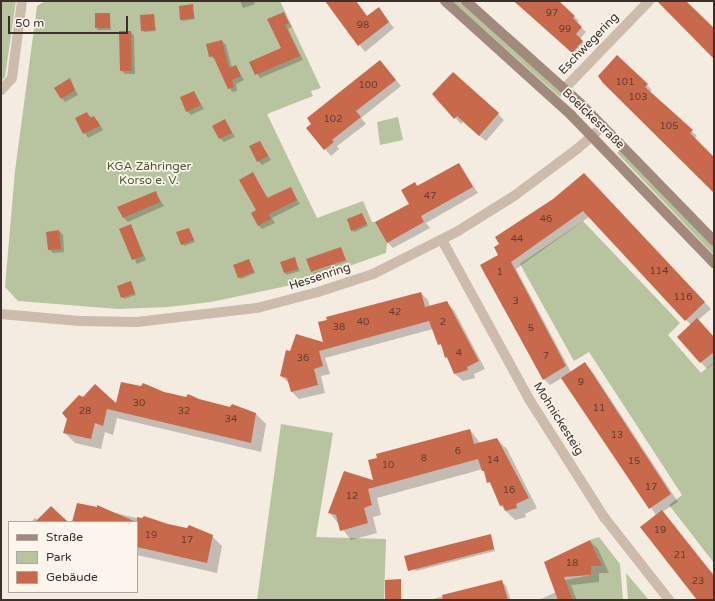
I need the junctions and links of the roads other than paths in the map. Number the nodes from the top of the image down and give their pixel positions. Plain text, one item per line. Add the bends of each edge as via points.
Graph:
1 (22, 1) edge
2 (445, 1) edge
3 (466, 1) edge
4 (649, 1) edge
5 (564, 89) junction
6 (1, 90) edge
7 (603, 126) junction
8 (592, 136) junction
9 (442, 240) junction
10 (714, 242) edge
11 (714, 263) edge
12 (1, 314) edge
13 (669, 600) edge

1 - 6 street via 12,78
2 - 8 main road, Boelckestraße
3 - 5 main road, Boelckestraße
4 - 5 street, Eschwegering
5 - 7 main road, Boelckestraße
7 - 8 street, Hessenring
7 - 10 main road, Boelckestraße
8 - 9 street, Hessenring via 514,196
8 - 11 main road, Boelckestraße
9 - 12 street, Hessenring via 373,274 257,308 137,322 80,321
9 - 13 street, Mohnickesteig via 533,406 604,517

